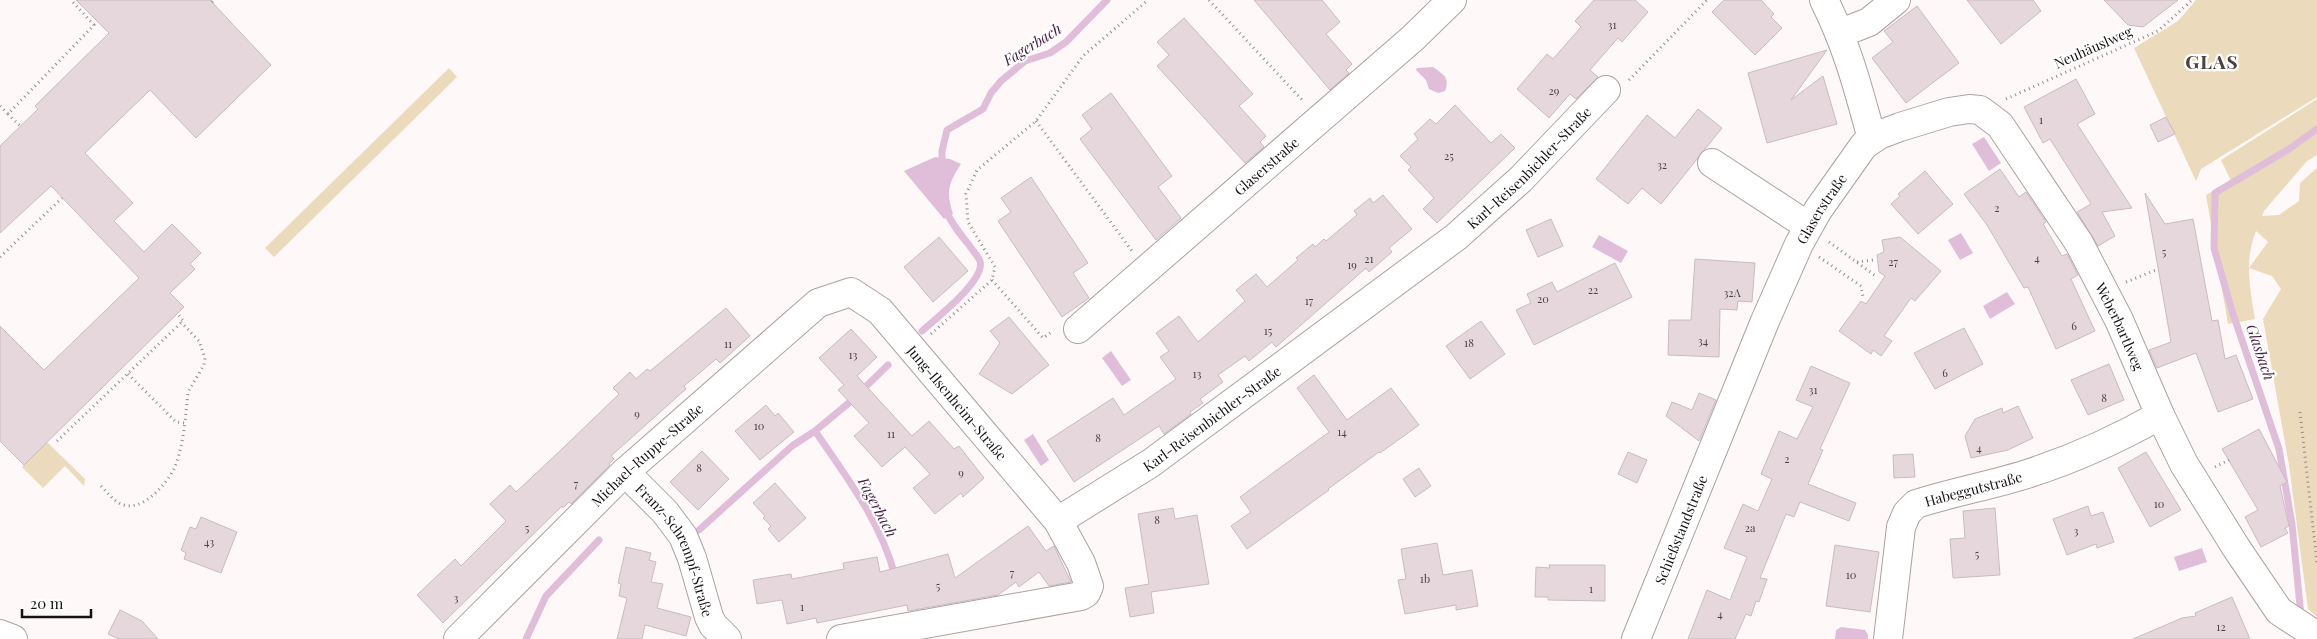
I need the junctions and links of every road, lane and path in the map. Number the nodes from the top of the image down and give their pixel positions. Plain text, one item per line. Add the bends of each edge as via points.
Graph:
1 (71, 0) edge
2 (1148, 0) edge
3 (1209, 0) edge
4 (1452, 0) edge
5 (1707, 0) edge
6 (1824, 0) edge
7 (1896, 0) edge
8 (2192, 0) edge
9 (1840, 33) junction
10 (1617, 86) joint
11 (2005, 100) dead end
12 (0, 106) edge
13 (8, 114) junction
14 (1320, 120) junction
15 (1036, 121) junction
16 (20, 126) dead end
17 (1872, 139) junction
18 (1712, 163) dead end
19 (62, 198) dead end
20 (1816, 240) junction
21 (0, 257) edge
22 (1873, 260) dead end
23 (1856, 262) junction
24 (2156, 270) dead end
25 (1146, 271) junction
26 (1877, 277) dead end
27 (992, 280) junction
28 (2121, 284) dead end
29 (852, 292) joint
30 (1863, 297) dead end
31 (178, 314) dead end
32 (182, 322) junction
33 (1078, 330) joint
34 (914, 350) junction
35 (128, 374) junction
36 (2300, 412) dead end
37 (2160, 415) junction
38 (1724, 422) joint
39 (185, 423) junction
40 (57, 442) dead end
41 (625, 472) junction
42 (101, 486) dead end
43 (1058, 521) junction
44 (2317, 563) edge
45 (2279, 610) junction
46 (0, 634) edge
47 (723, 635) edge
48 (2317, 636) edge
49 (13, 639) edge
50 (458, 639) edge
51 (841, 639) edge
52 (1636, 639) edge
53 (1888, 639) edge
54 (2283, 639) edge

1 - 13 path via 94,25
2 - 15 path via 1083,56
3 - 14 path
4 - 14 street, Glaserstraße
5 - 10 path
6 - 9 street
7 - 9 street via 1869,22
8 - 11 path, Neuhäuslweg via 2158,30
9 - 17 street
10 - 43 street, Karl-Reisenbichler-Straße via 1456,237 1151,463
12 - 13 path
13 - 16 path
14 - 25 street, Glaserstraße
15 - 25 path
15 - 27 path via 977,170 966,194 968,222 995,267
17 - 20 street, Glaserstraße via 1860,150
17 - 37 street, Weberbartlweg via 1924,118 1969,109 1980,110 2000,124 2079,243 2119,320
18 - 20 street
19 - 21 path
20 - 23 path
20 - 30 path via 1861,286
20 - 38 street, Glaserstraße via 1765,320
22 - 23 path
23 - 26 path
24 - 28 path
25 - 33 street, Glaserstraße
27 - 33 path via 1043,338 1068,320
27 - 34 path
29 - 34 street, Jung-Ilsenheim-Straße via 880,311
29 - 41 street, Michael-Ruppe-Straße via 818,302
31 - 32 path
32 - 35 path
32 - 39 path via 199,341 205,358 204,366 188,392
34 - 43 street, Jung-Ilsenheim-Straße
35 - 39 path via 176,422
35 - 40 path
36 - 44 path
37 - 45 street, Weberbartlweg via 2184,464
37 - 53 street, Habeggutstraße via 2071,459 1916,504 1901,526
38 - 52 street, Schießstandstraße
39 - 42 path via 174,469 154,494 139,504 125,505
41 - 47 street, Franz-Schrempf-Straße via 665,512 683,536 706,608 713,625
41 - 50 street, Michael-Ruppe-Straße
43 - 51 street via 1087,576 1089,586 1081,596
45 - 48 street, Weberbartlweg
45 - 54 street
46 - 49 street

